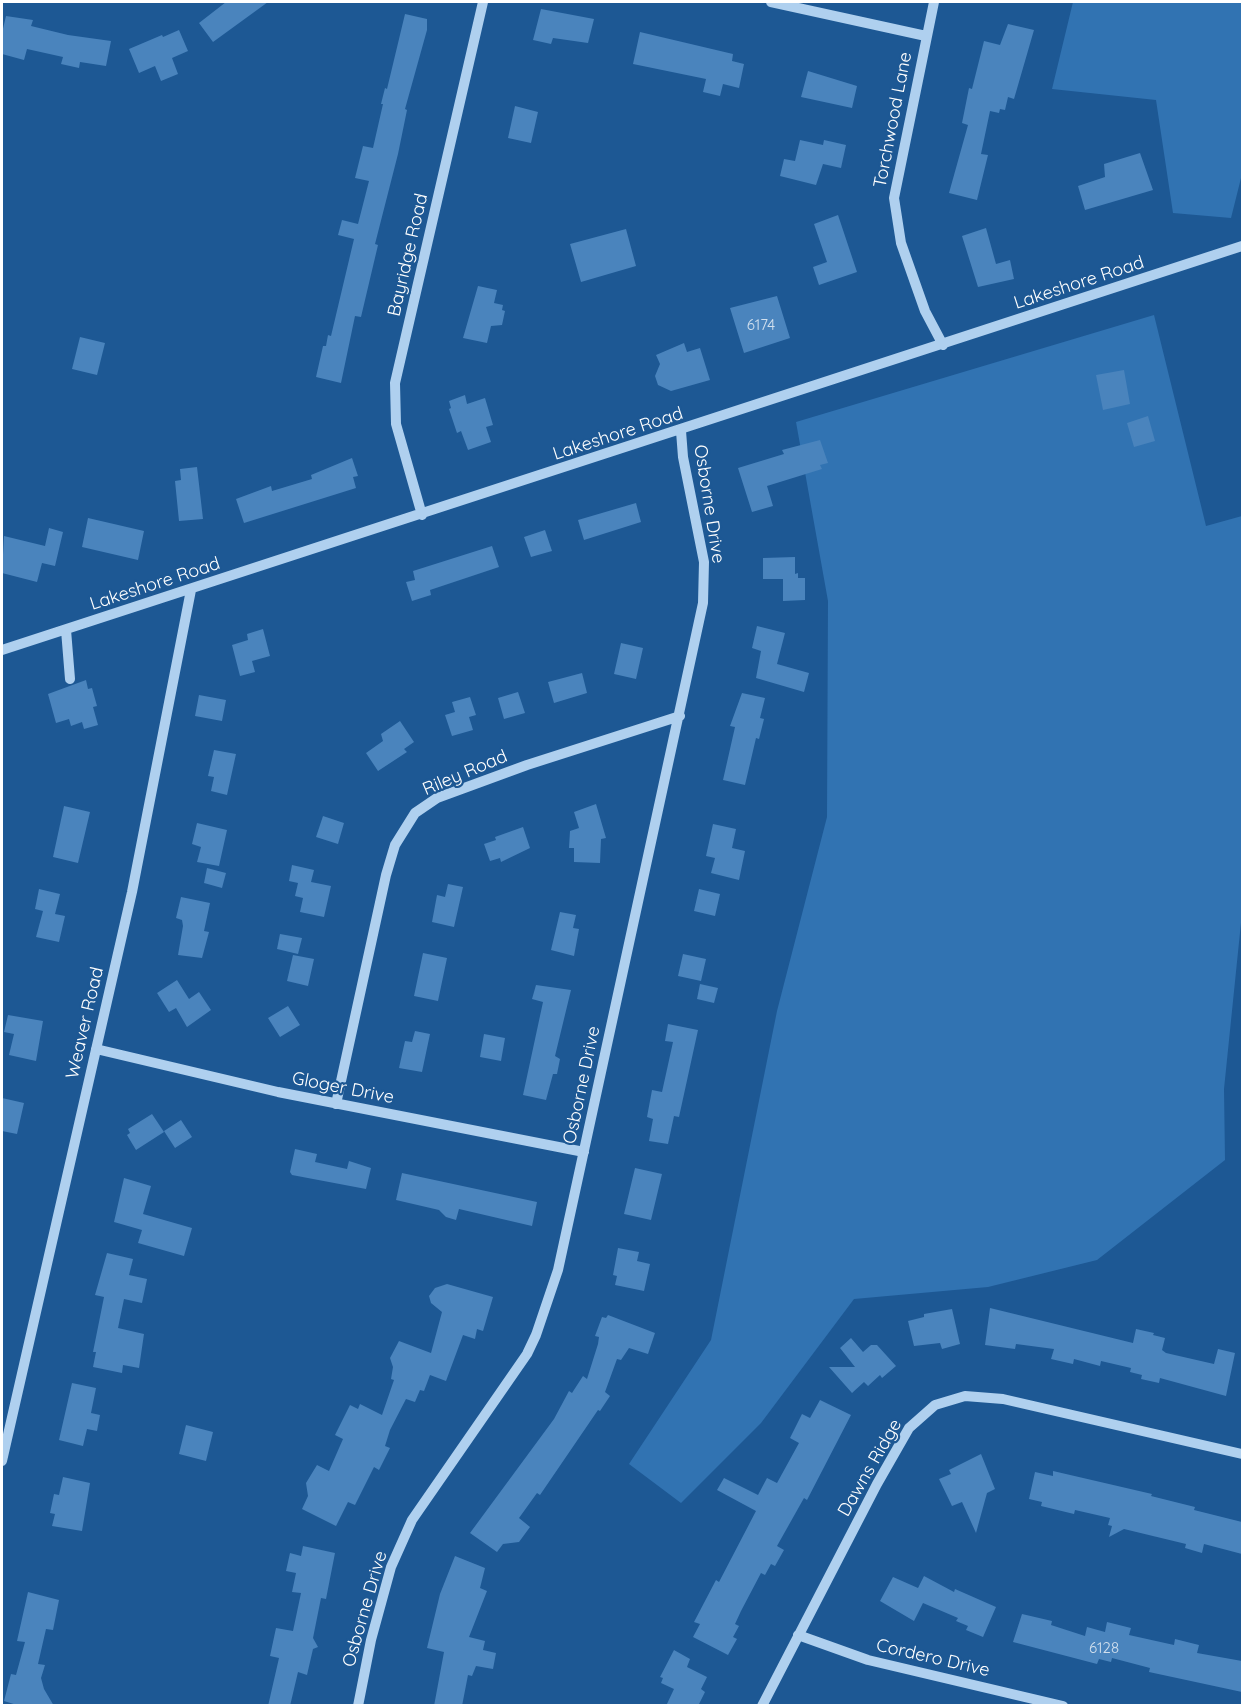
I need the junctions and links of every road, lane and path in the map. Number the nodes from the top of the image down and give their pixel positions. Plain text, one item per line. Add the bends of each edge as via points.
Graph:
1 (483, 2) edge
2 (771, 2) edge
3 (934, 2) edge
4 (926, 36) junction
5 (1242, 246) edge
6 (943, 345) junction
7 (681, 431) junction
8 (422, 515) junction
9 (191, 590) junction
10 (66, 630) junction
11 (2, 650) edge
12 (70, 679) dead end
13 (680, 716) junction
14 (96, 1049) junction
15 (336, 1104) junction
16 (584, 1152) junction
17 (1242, 1454) edge
18 (2, 1461) edge
19 (798, 1635) junction
20 (358, 1706) edge
21 (762, 1706) edge
22 (1063, 1706) edge

1 - 8 street, Bayridge Road via 395,383 396,424
2 - 4 street
3 - 4 street, Torchwood Lane
4 - 6 street, Torchwood Lane via 894,198 901,243 925,311
5 - 6 street, Lakeshore Road
6 - 7 street, Lakeshore Road
7 - 8 street, Lakeshore Road
7 - 13 street, Osborne Drive via 704,562 703,603
8 - 9 street, Lakeshore Road
9 - 10 street, Lakeshore Road
9 - 14 street, Weaver Road via 132,892
10 - 11 street, Lakeshore Road
10 - 12 street
13 - 15 street, Riley Road via 527,765 437,798 415,813 395,845 386,875
13 - 16 street, Osborne Drive
14 - 15 street, Gloger Drive
14 - 18 street, Weaver Road
15 - 16 street, Gloger Drive
16 - 20 street, Osborne Drive via 558,1270 536,1335 527,1354 412,1520 391,1566
17 - 19 street, Dawns Ridge via 1003,1399 949,1399 909,1428
19 - 21 street, Dawns Ridge
19 - 22 street, Cordero Drive via 868,1660

